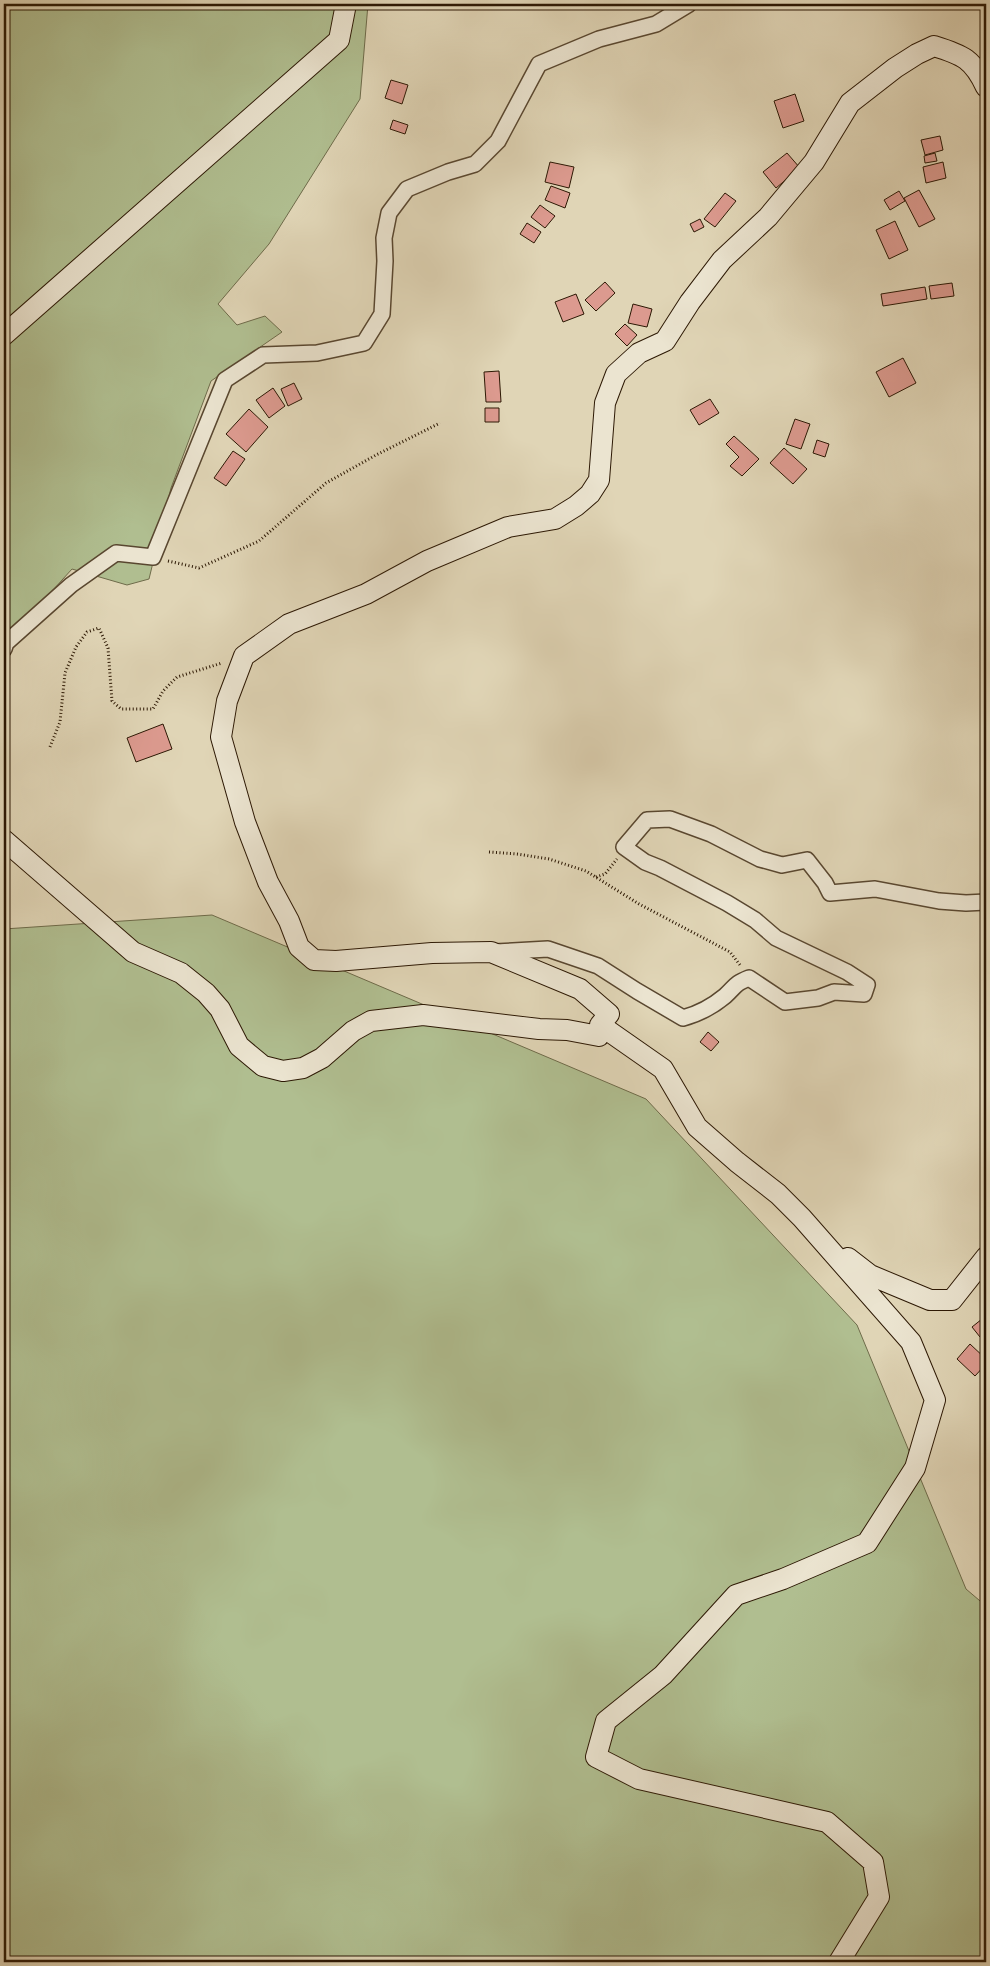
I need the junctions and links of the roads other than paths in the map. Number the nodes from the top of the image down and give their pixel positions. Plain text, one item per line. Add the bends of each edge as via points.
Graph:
1 (346, 4) edge
2 (689, 4) edge
3 (986, 87) edge
4 (4, 335) edge
5 (4, 649) edge
6 (4, 840) edge
7 (986, 902) edge
8 (491, 952) junction
9 (600, 1025) junction
10 (812, 1231) junction
11 (986, 1257) edge
12 (839, 1962) edge

1 - 4 main road via 339,40
2 - 5 street via 656,24 599,39 539,64 498,141 475,164 407,189 388,212 382,314 364,343 317,353 263,355 225,380 153,557 116,553 71,585 6,643
3 - 8 main road via 978,70 961,55 934,46 895,68 850,103 814,162 768,217 722,260 665,341 639,353 616,374 605,403 599,480 590,494 576,506 556,519 508,527 426,561 366,594 289,624 244,656 227,700 221,737 245,822 268,882 299,947 314,960 336,961
6 - 9 main road via 134,952 181,973 206,993 220,1009 239,1046 263,1066 283,1071 304,1068 371,1021 423,1015 599,1036
7 - 8 street via 939,901 874,889 830,893 807,860 782,865 670,819 647,820 624,848 645,862 728,903 776,938 847,972 867,985 864,994 834,992 818,998 785,1002 749,978 736,984 698,1014 684,1018 598,966 548,949
8 - 9 main road via 580,989 609,1014
9 - 10 main road via 663,1069 697,1127 778,1194
10 - 11 main road via 870,1275 930,1300 952,1300
10 - 12 main road via 911,1342 936,1400 915,1468 867,1543 783,1579 736,1594 663,1675 606,1721 596,1757 640,1778 827,1822 873,1862 879,1897

